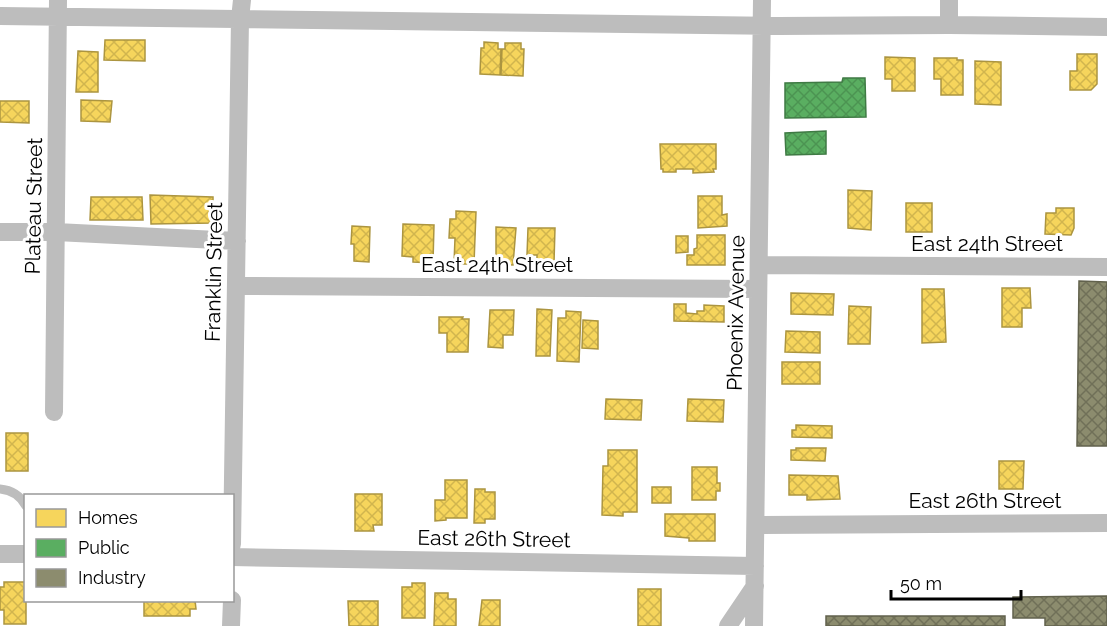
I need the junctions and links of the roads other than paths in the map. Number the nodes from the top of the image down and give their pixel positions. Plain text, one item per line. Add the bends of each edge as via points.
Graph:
1 (242, 0) edge
2 (762, 0) edge
3 (949, 0) edge
4 (58, 8) edge
5 (0, 16) edge
6 (240, 19) junction
7 (949, 25) junction
8 (761, 26) junction
9 (1107, 27) edge
10 (0, 232) edge
11 (56, 232) junction
12 (237, 241) junction
13 (759, 265) junction
14 (1107, 267) edge
15 (236, 286) junction
16 (758, 289) junction
17 (54, 412) dead end
18 (0, 489) edge
19 (233, 494) edge
20 (24, 502) edge
21 (1107, 523) edge
22 (756, 525) junction
23 (0, 554) edge
24 (24, 554) edge
25 (234, 559) edge
26 (755, 566) junction
27 (755, 586) junction
28 (232, 602) edge
29 (231, 626) edge
30 (728, 626) edge
31 (754, 626) edge

1 - 6 street, Franklin Street
2 - 8 street, Phoenix Avenue
3 - 7 street
4 - 5 street
4 - 6 street
4 - 11 street, Plateau Street
6 - 8 street
6 - 12 street, Franklin Street
7 - 8 street
7 - 9 street
8 - 13 street, Phoenix Avenue
10 - 11 street
11 - 12 street
11 - 17 street, Plateau Street
12 - 15 street, Franklin Street
13 - 14 street, East 24th Street
13 - 16 street, Phoenix Avenue
15 - 16 street, East 24th Street
15 - 19 street, Franklin Street
16 - 22 street, Phoenix Avenue
18 - 20 lane via 10,490
21 - 22 street, East 26th Street
22 - 26 street, Phoenix Avenue
23 - 24 street
25 - 26 street, East 26th Street
26 - 27 street, Phoenix Avenue
27 - 30 street
27 - 31 street, Phoenix Avenue
28 - 29 street

